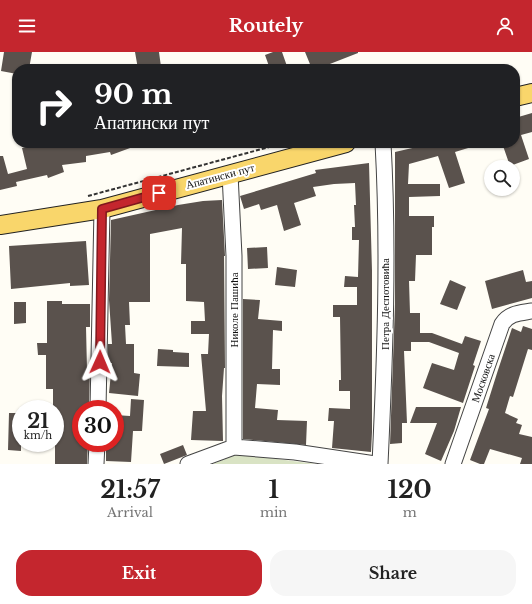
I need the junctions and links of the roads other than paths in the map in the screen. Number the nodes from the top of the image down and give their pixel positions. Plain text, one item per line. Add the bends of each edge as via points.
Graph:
1 (532, 93) edge
2 (520, 96) edge
3 (327, 148) edge
4 (383, 148) edge
5 (230, 174) junction
6 (102, 209) junction
7 (0, 225) edge
8 (532, 311) edge
9 (98, 400) edge
10 (234, 447) junction
11 (97, 452) edge
12 (96, 464) edge
13 (188, 464) edge
14 (376, 464) edge
15 (380, 464) edge
16 (453, 464) edge

1 - 2 main road
3 - 5 main road, Апатински пут
4 - 15 street, Петра Деспотовића via 386,202 385,359
5 - 6 main road, Апатински пут
5 - 10 street, Николе Пашића via 234,256
6 - 7 main road, Апатински пут
6 - 9 street
8 - 16 street, Московска via 506,318 502,324
10 - 13 street
10 - 14 street via 295,452
11 - 12 street

